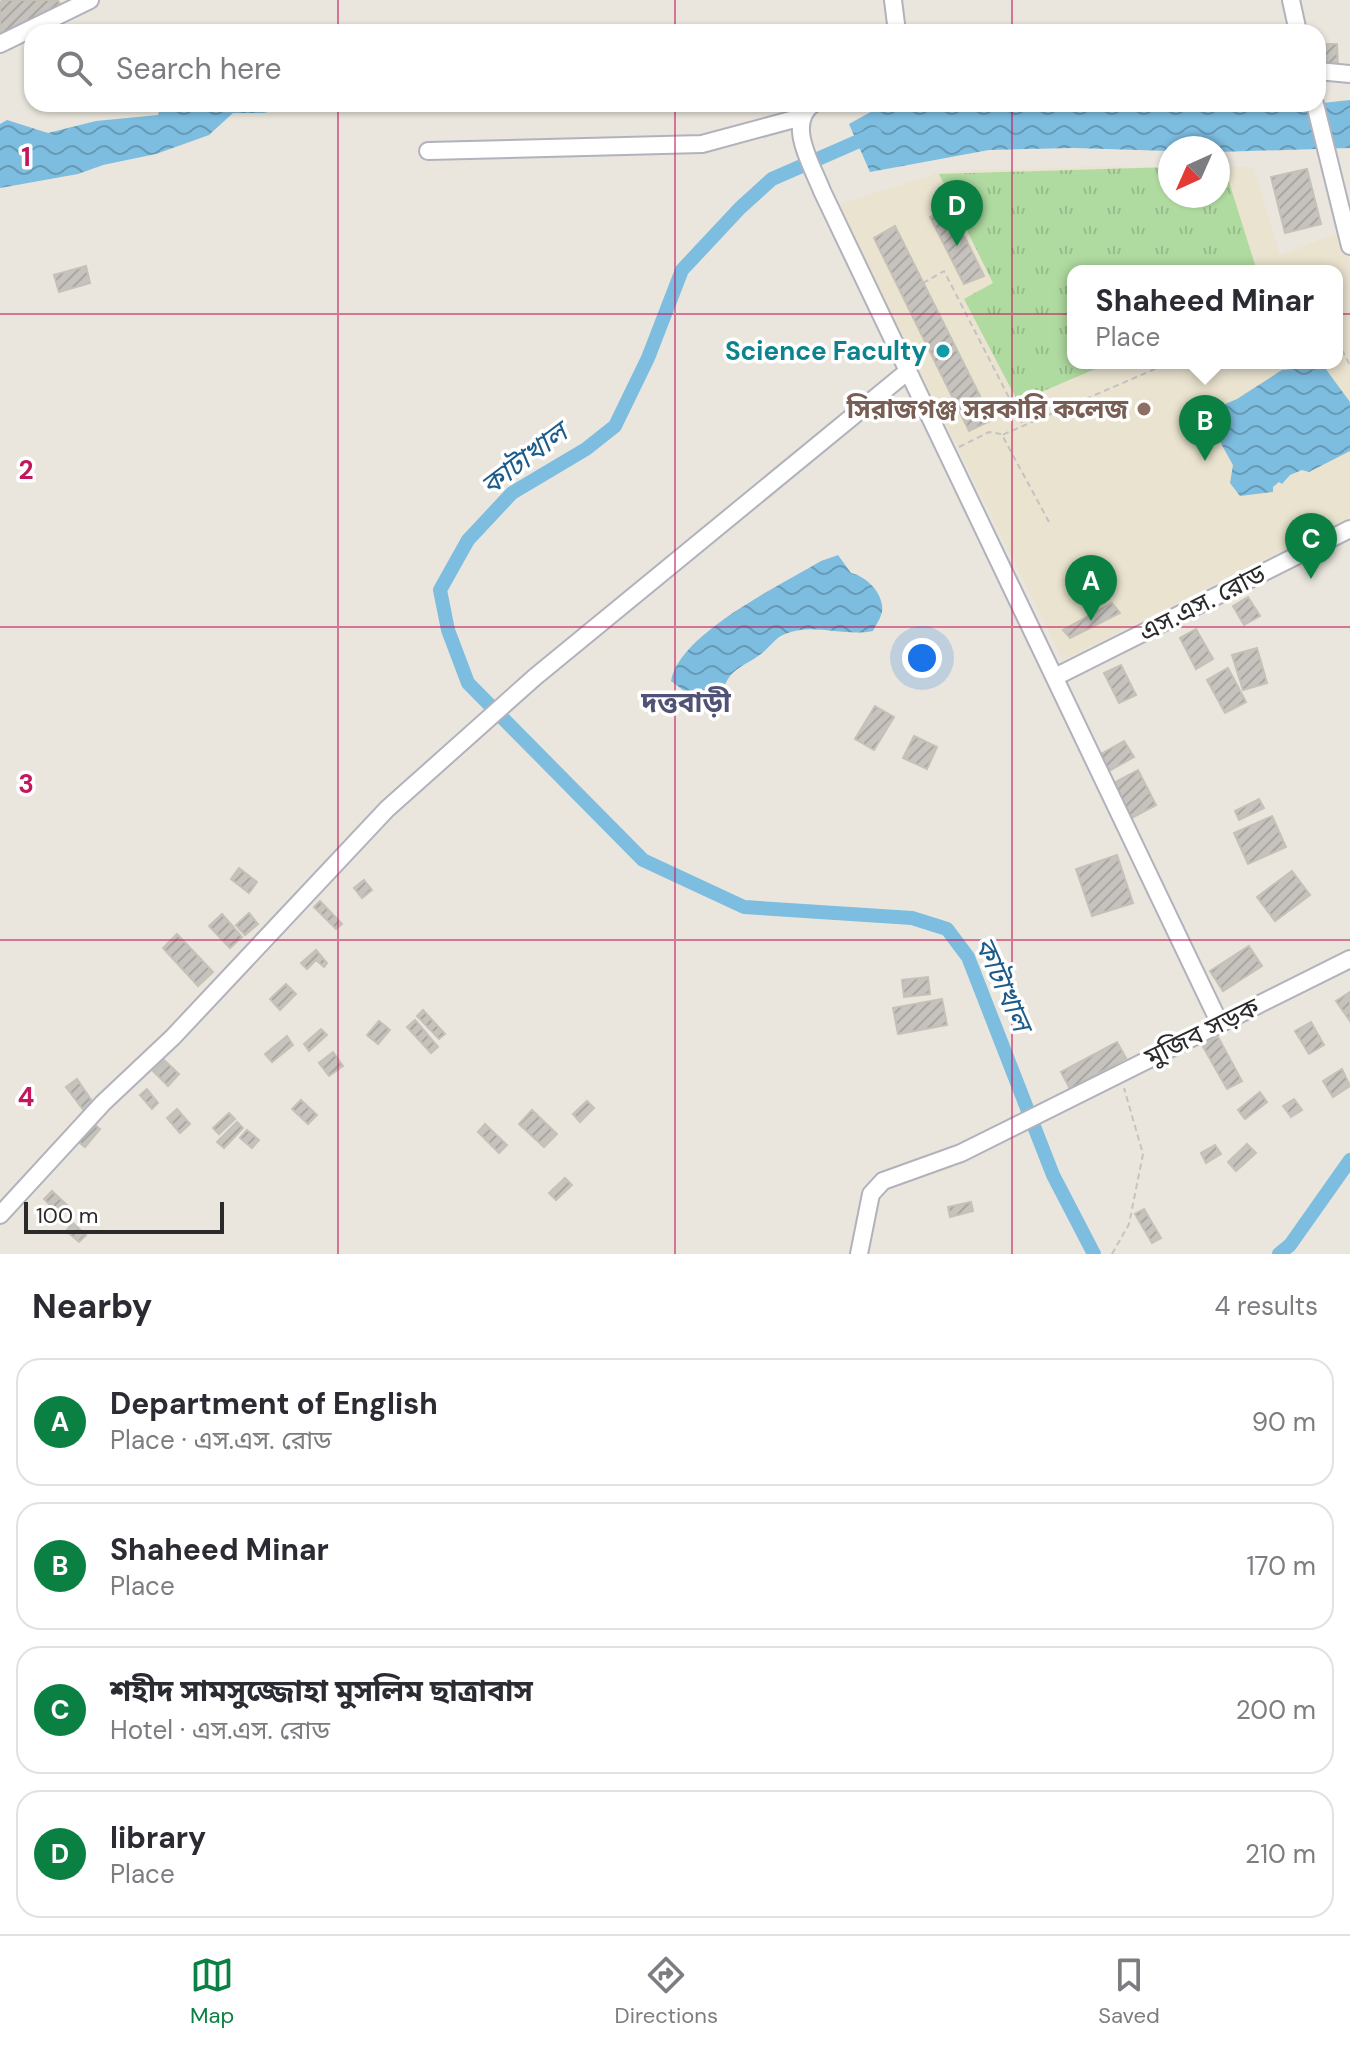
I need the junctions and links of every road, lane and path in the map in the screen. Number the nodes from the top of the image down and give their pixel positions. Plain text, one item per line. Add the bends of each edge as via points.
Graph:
1 (90, 0) edge
2 (893, 0) edge
3 (1291, 0) edge
4 (41, 24) edge
5 (896, 24) edge
6 (1296, 24) edge
7 (24, 32) edge
8 (0, 44) edge
9 (1326, 72) edge
10 (1350, 74) edge
11 (808, 112) edge
12 (1317, 112) edge
13 (801, 125) junction
14 (428, 151) dead end
15 (1330, 169) junction
16 (1350, 174) edge
17 (1350, 246) edge
18 (923, 283) dead end
19 (1155, 369) edge
20 (908, 371) junction
21 (1023, 424) junction
22 (1002, 435) junction
23 (947, 452) junction
24 (1049, 522) dead end
25 (1350, 529) edge
26 (1055, 677) junction
27 (1350, 959) edge
28 (1220, 1024) junction
29 (1119, 1074) junction
30 (0, 1215) edge
31 (859, 1254) edge
32 (1112, 1254) edge

1 - 4 street
2 - 5 street
3 - 6 street
7 - 8 street
9 - 10 street
11 - 13 street
12 - 15 street
13 - 14 street via 702,144
13 - 20 street via 822,191
15 - 16 street
15 - 17 street
18 - 21 path via 944,271
19 - 21 path
20 - 23 street
20 - 30 street via 535,677 387,809
21 - 22 path
22 - 23 path via 989,432
22 - 24 path
23 - 26 street
25 - 26 street, এস.এস. রোড
26 - 28 street
27 - 28 street, মুজিব সড়ক
28 - 29 street, মুজিব সড়ক
29 - 31 street, মুজিব সড়ক via 961,1153 894,1175 876,1187
29 - 32 path via 1143,1154 1129,1224

